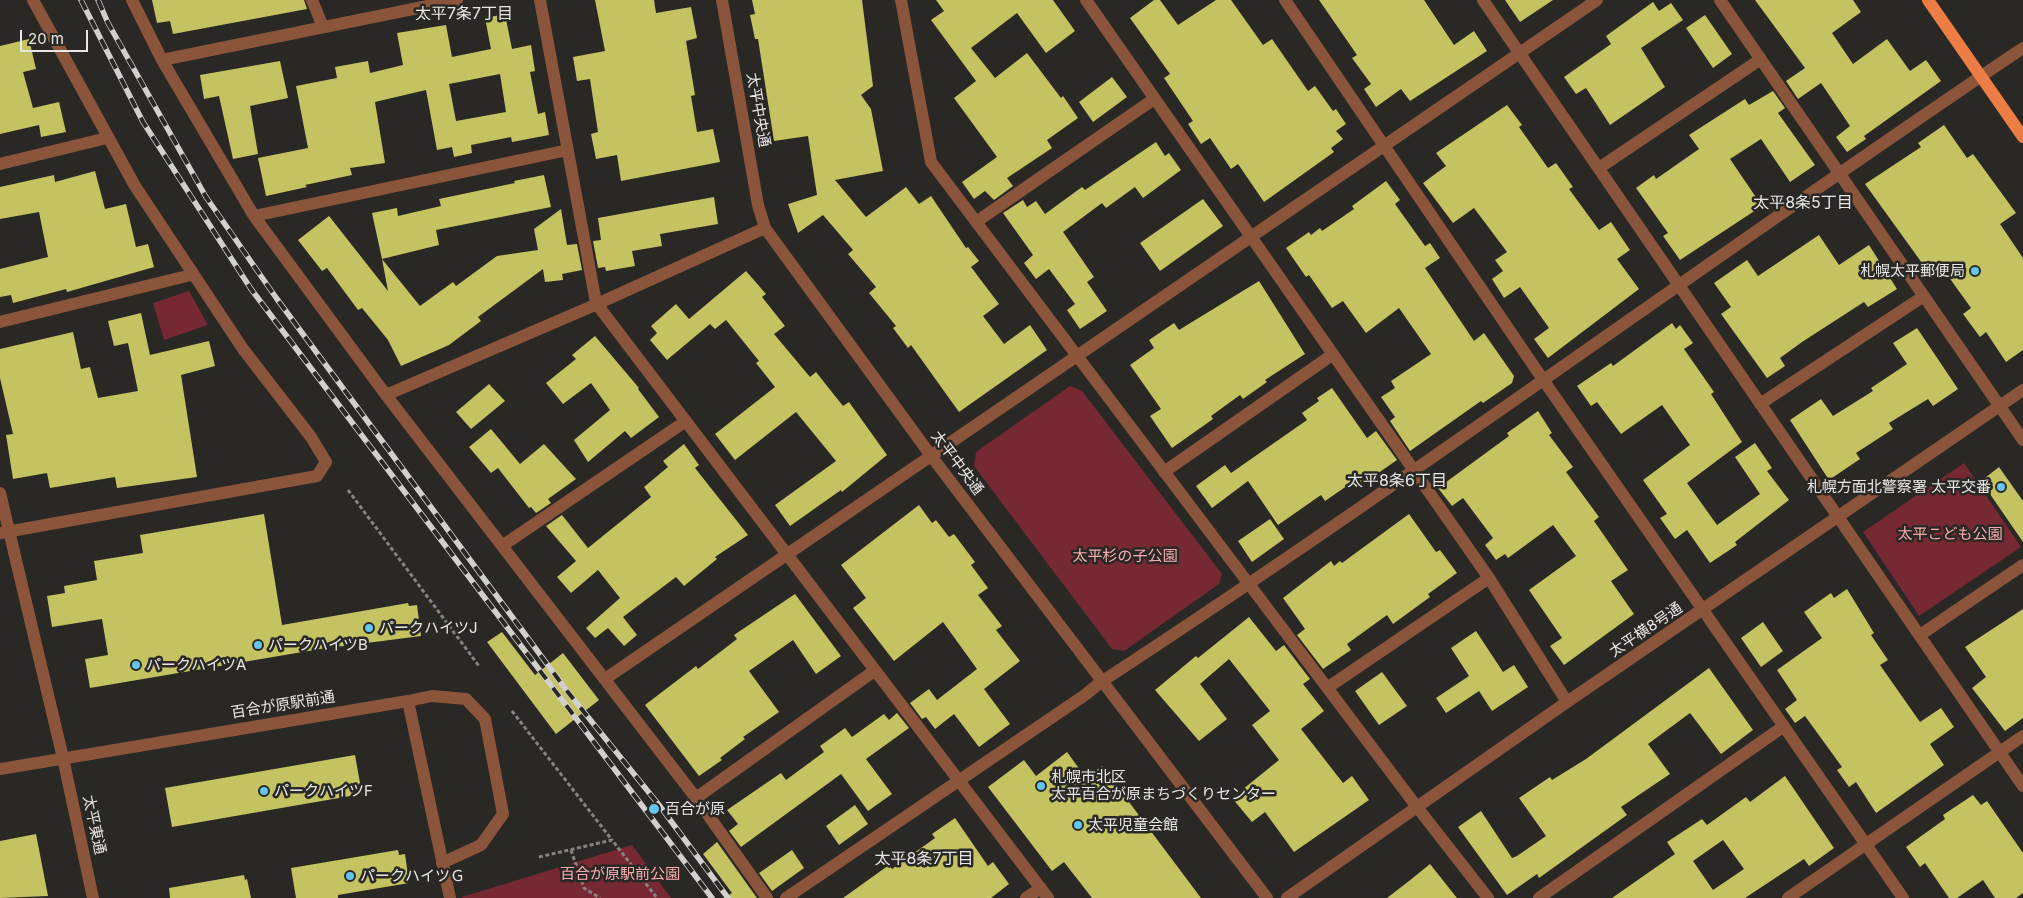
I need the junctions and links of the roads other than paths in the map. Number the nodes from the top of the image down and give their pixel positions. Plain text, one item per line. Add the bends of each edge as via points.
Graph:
1 (33, 0) edge
2 (132, 0) edge
3 (312, 0) edge
4 (456, 0) edge
5 (540, 0) edge
6 (722, 0) edge
7 (901, 0) edge
8 (1086, 0) edge
9 (1284, 0) edge
10 (1483, 0) edge
11 (1597, 0) edge
12 (1720, 0) edge
13 (1928, 0) edge
14 (323, 27) junction
15 (2023, 48) edge
16 (1519, 53) junction
17 (162, 60) junction
18 (1761, 60) junction
19 (1981, 76) junction
20 (1154, 99) junction
21 (2023, 137) edge
22 (107, 138) junction
23 (1382, 147) junction
24 (568, 150) junction
25 (0, 164) edge
26 (1599, 168) junction
27 (1840, 174) junction
28 (254, 216) junction
29 (976, 222) junction
30 (765, 228) junction
31 (1250, 238) junction
32 (191, 274) junction
33 (1678, 284) junction
34 (1924, 296) junction
35 (596, 303) junction
36 (0, 322) edge
37 (1332, 355) junction
38 (1076, 357) junction
39 (1544, 381) junction
40 (2023, 390) edge
41 (386, 395) junction
42 (1760, 404) junction
43 (2000, 406) junction
44 (686, 421) junction
45 (2023, 440) edge
46 (932, 457) junction
47 (1414, 471) junction
48 (1164, 472) junction
49 (0, 492) edge
50 (1839, 518) junction
51 (5, 533) edge
52 (502, 546) junction
53 (786, 554) junction
54 (2023, 565) edge
55 (1489, 578) junction
56 (1250, 585) junction
57 (1705, 610) junction
58 (1920, 635) junction
59 (874, 671) junction
60 (605, 679) junction
61 (1101, 682) junction
62 (1327, 688) junction
63 (408, 701) junction
64 (1568, 702) junction
65 (1784, 726) junction
66 (2023, 736) edge
67 (2000, 752) junction
68 (63, 758) junction
69 (0, 769) edge
70 (958, 780) junction
71 (2023, 786) edge
72 (696, 798) junction
73 (1417, 808) junction
74 (1866, 844) junction
75 (442, 862) junction
76 (1044, 893) edge
77 (94, 898) edge
78 (450, 898) edge
79 (767, 898) edge
80 (786, 898) edge
81 (1026, 898) edge
82 (1267, 898) edge
83 (1287, 898) edge
84 (1488, 898) edge
85 (1539, 898) edge
86 (1788, 898) edge
87 (1903, 898) edge

1 - 22 street
2 - 17 street
3 - 14 street
4 - 14 street
5 - 24 street
6 - 30 street, 太平中央通 via 758,205
7 - 29 street via 931,162
8 - 20 street
9 - 23 street
10 - 16 street
11 - 16 street
12 - 18 street
13 - 19 main road
14 - 17 street
15 - 19 street
16 - 23 street
16 - 26 street
17 - 28 street
18 - 26 street
18 - 27 street
19 - 21 main road
19 - 27 street
20 - 29 street
20 - 31 street
22 - 25 street
22 - 32 street
23 - 31 street
23 - 39 street
24 - 28 street
24 - 35 street
26 - 33 street
27 - 33 street
27 - 34 street
28 - 41 street
29 - 38 street
30 - 35 street
30 - 46 street, 太平中央通
31 - 37 street
31 - 38 street
32 - 36 street
32 - 51 street via 243,349 312,437 326,462 317,476
33 - 39 street
33 - 42 street
34 - 42 street
34 - 43 street
35 - 41 street
35 - 44 street
37 - 47 street
37 - 48 street
38 - 46 street
38 - 48 street
39 - 47 street
39 - 57 street
40 - 43 street, 太平横8号通
41 - 52 street
42 - 50 street
43 - 45 street
43 - 50 street, 太平横8号通
44 - 52 street
44 - 53 street
46 - 53 street
46 - 61 street, 太平中央通
47 - 55 street
47 - 56 street
48 - 56 street
49 - 51 street, 太平東通
50 - 57 street, 太平横8号通
50 - 58 street
51 - 68 street, 太平東通
52 - 60 street
53 - 59 street
53 - 60 street
54 - 58 street
55 - 62 street
55 - 64 street
56 - 61 street
56 - 62 street
57 - 64 street, 太平横8号通
57 - 65 street
58 - 67 street
59 - 70 street
59 - 72 street
60 - 72 street
61 - 70 street via 1085,696
61 - 82 street, 太平中央通
62 - 73 street
63 - 68 street, 百合が原駅前通
63 - 75 street
63 - 75 street, 百合が原駅前通 via 432,696 466,699 485,719 492,747 503,814 481,845
64 - 73 street, 太平横8号通
65 - 74 street
65 - 85 street
66 - 67 street
67 - 71 street
67 - 74 street
68 - 69 street, 百合が原駅前通
68 - 77 street, 太平東通
70 - 76 street
70 - 80 street
72 - 79 street
73 - 83 street, 太平横8号通
73 - 84 street
74 - 86 street
74 - 87 street
75 - 78 street
76 - 81 street

